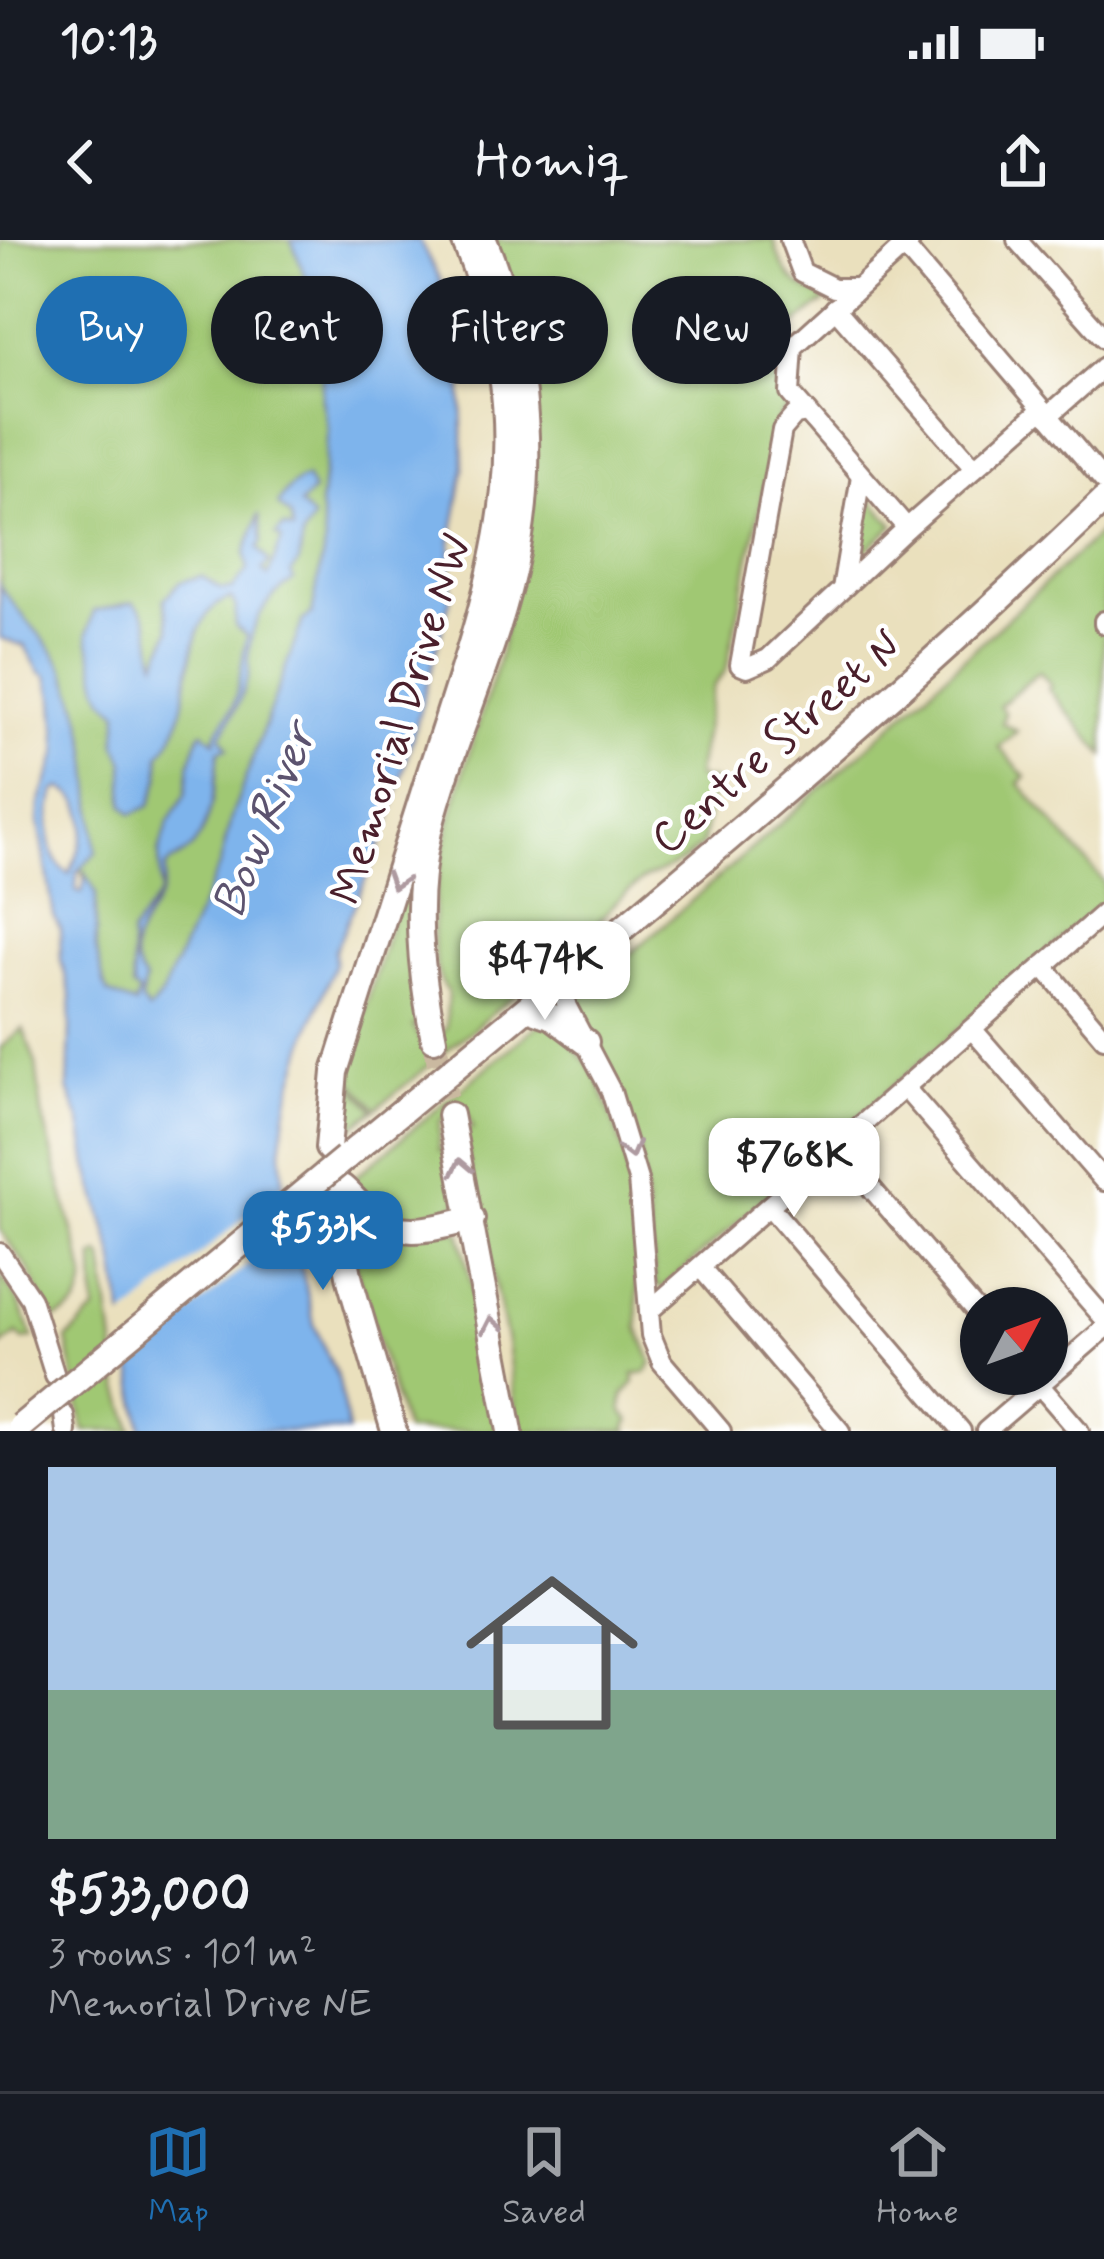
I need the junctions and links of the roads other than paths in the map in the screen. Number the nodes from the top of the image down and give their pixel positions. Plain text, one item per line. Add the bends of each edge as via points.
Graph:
1 (464, 240) edge
2 (484, 240) edge
3 (790, 240) edge
4 (1017, 240) edge
5 (907, 243) edge
6 (856, 288) junction
7 (835, 308) junction
8 (1104, 338) edge
9 (1104, 367) edge
10 (807, 412) junction
11 (1045, 412) junction
12 (974, 468) junction
13 (861, 476) junction
14 (1104, 481) edge
15 (1104, 500) edge
16 (907, 528) junction
17 (842, 592) junction
18 (1104, 913) edge
19 (1043, 967) junction
20 (560, 981) junction
21 (528, 1008) junction
22 (972, 1029) junction
23 (1104, 1038) edge
24 (434, 1039) tunnel mouth
25 (586, 1042) junction
26 (905, 1088) junction
27 (450, 1115) tunnel mouth
28 (836, 1148) junction
29 (336, 1153) junction
30 (1104, 1181) edge
31 (769, 1206) junction
32 (472, 1219) junction
33 (0, 1253) edge
34 (700, 1267) junction
35 (960, 1292) edge
36 (649, 1311) junction
37 (1104, 1318) edge
38 (1104, 1329) edge
39 (1068, 1355) edge
40 (55, 1376) dead end
41 (1020, 1395) edge
42 (1049, 1395) edge
43 (18, 1428) edge
44 (394, 1431) edge
45 (509, 1431) edge
46 (721, 1431) edge
47 (840, 1431) edge
48 (962, 1431) edge
49 (986, 1431) edge
50 (1079, 1431) edge

1 -> 29 main road, Memorial Drive NW via 505,388 502,519 483,607 335,1072
2 - 24 main road, Memorial Drive NW via 519,369 523,515 504,606 428,835 420,929
3 - 6 street via 802,272 834,288
4 - 8 street
5 - 6 street
5 - 11 street
6 - 7 street
7 - 10 street via 793,346 790,393
7 - 12 street
9 - 11 street
10 - 13 street
10 - 17 street via 788,420 779,441 740,664 755,668 768,659
11 - 12 street
11 - 14 street
12 - 16 street
13 - 16 street
13 - 17 street
15 - 20 main road, Centre Street N via 760,813
16 - 17 street
18 - 19 street
19 - 22 street
19 - 23 street
20 - 21 main road, Centre Street N
20 - 25 street
21 - 25 main road
21 - 29 main road, Centre Street N
22 - 26 street
22 - 30 street
25 -> 36 street via 611,1090 638,1180
26 - 28 street
26 - 37 street
32 -> 27 main road
28 - 31 street
28 - 35 street
29 - 43 main road, Centre Street N, bridge
31 - 34 street
31 - 48 street
32 - 44 main road via 392,1228 337,1191 350,1280
45 -> 32 main road
33 - 40 street via 31,1299
34 - 36 street
34 - 47 street
36 - 46 street via 662,1362
38 - 39 street
41 - 49 street
42 - 50 street

